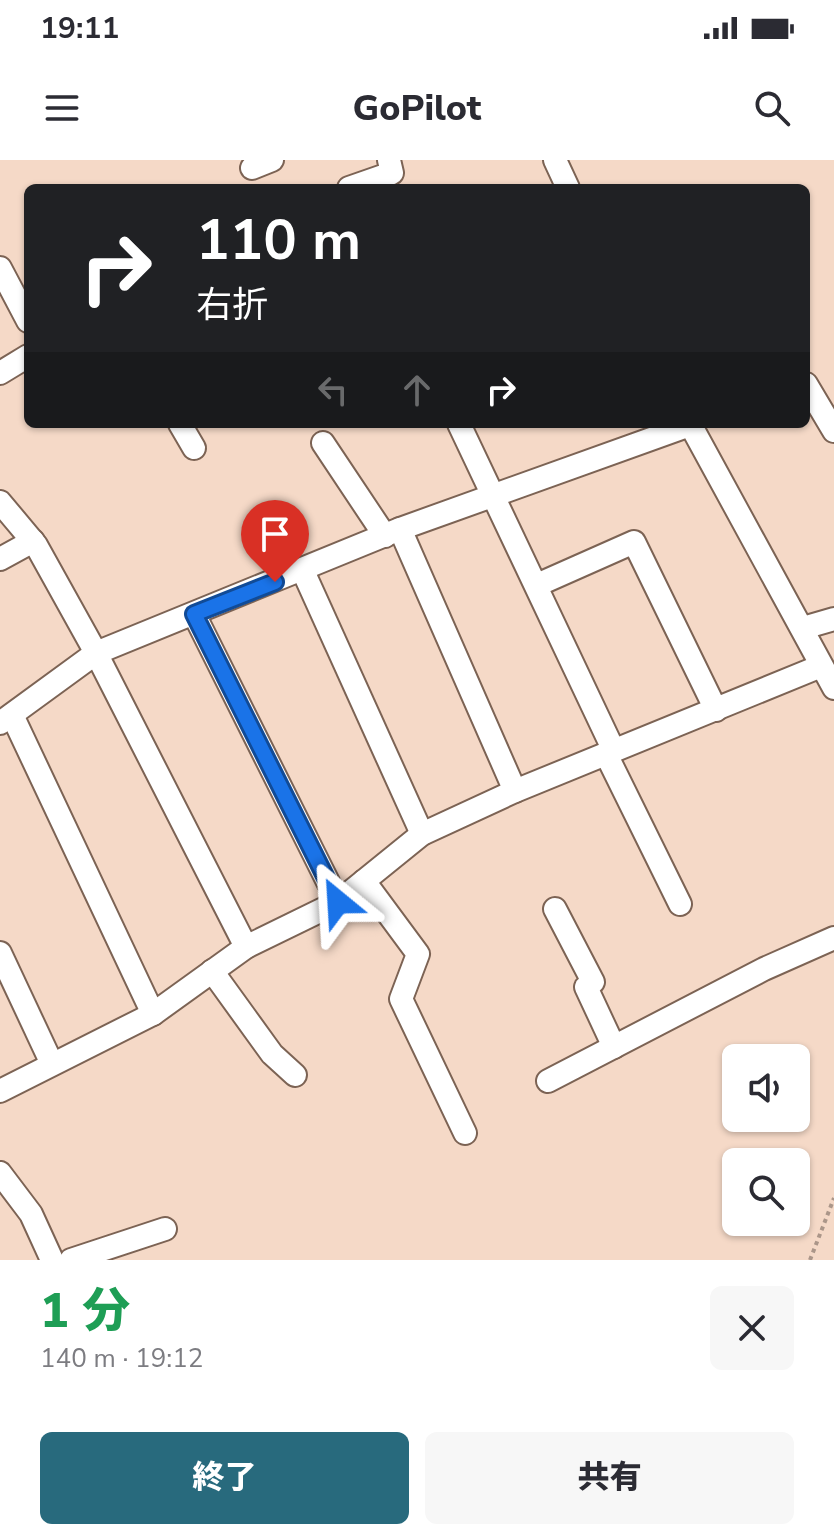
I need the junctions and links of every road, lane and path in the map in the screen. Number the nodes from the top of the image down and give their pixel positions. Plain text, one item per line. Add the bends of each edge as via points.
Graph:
1 (389, 160) edge
2 (555, 160) edge
3 (360, 184) edge
4 (566, 184) edge
5 (0, 268) edge
6 (24, 313) edge
7 (24, 358) edge
8 (0, 373) edge
9 (810, 391) edge
10 (182, 428) edge
11 (461, 428) edge
12 (679, 428) edge
13 (692, 428) edge
14 (834, 431) edge
15 (323, 443) dead end
16 (194, 448) dead end
17 (495, 495) junction
18 (0, 502) edge
19 (392, 533) junction
20 (33, 541) junction
21 (0, 559) edge
22 (303, 571) junction
23 (537, 585) junction
24 (194, 614) junction
25 (834, 619) edge
26 (803, 628) junction
27 (96, 653) junction
28 (821, 666) junction
29 (834, 688) edge
30 (716, 710) junction
31 (6, 719) edge
32 (610, 752) junction
33 (515, 791) junction
34 (422, 834) junction
35 (364, 881) junction
36 (338, 902) junction
37 (680, 904) dead end
38 (555, 909) dead end
39 (834, 938) edge
40 (246, 947) junction
41 (0, 953) edge
42 (212, 971) junction
43 (153, 1014) junction
44 (614, 1047) junction
45 (52, 1064) junction
46 (295, 1075) dead end
47 (548, 1081) dead end
48 (0, 1091) edge
49 (465, 1133) dead end
50 (0, 1173) edge
51 (834, 1198) edge
52 (165, 1229) dead end
53 (52, 1260) edge
54 (71, 1260) edge
55 (810, 1260) edge

1 - 3 street via 392,173
2 - 4 street
5 - 6 street
7 - 8 street
9 - 14 street
10 - 16 street
11 - 17 street
12 - 17 street
13 - 26 street
15 - 19 street
17 - 19 street
17 - 23 street
18 - 20 street
19 - 22 street
19 - 33 street
20 - 21 street
20 - 27 street
22 - 24 street
22 - 34 street
23 - 30 street via 634,542
23 - 32 street
24 - 27 street
24 - 36 street
25 - 26 street
26 - 28 street
27 - 31 street
27 - 40 street
28 - 29 street
28 - 30 street
30 - 32 street
31 - 43 street
32 - 33 street
32 - 37 street
33 - 34 street
34 - 35 street
35 - 36 street
35 - 49 street via 418,954 401,999
36 - 40 street
38 - 44 street via 593,982 586,987
39 - 44 street
40 - 42 street
41 - 45 street
42 - 43 street
42 - 46 street via 272,1054
43 - 45 street
44 - 47 street
45 - 48 street
50 - 53 street via 31,1214
51 - 55 path
52 - 54 street

